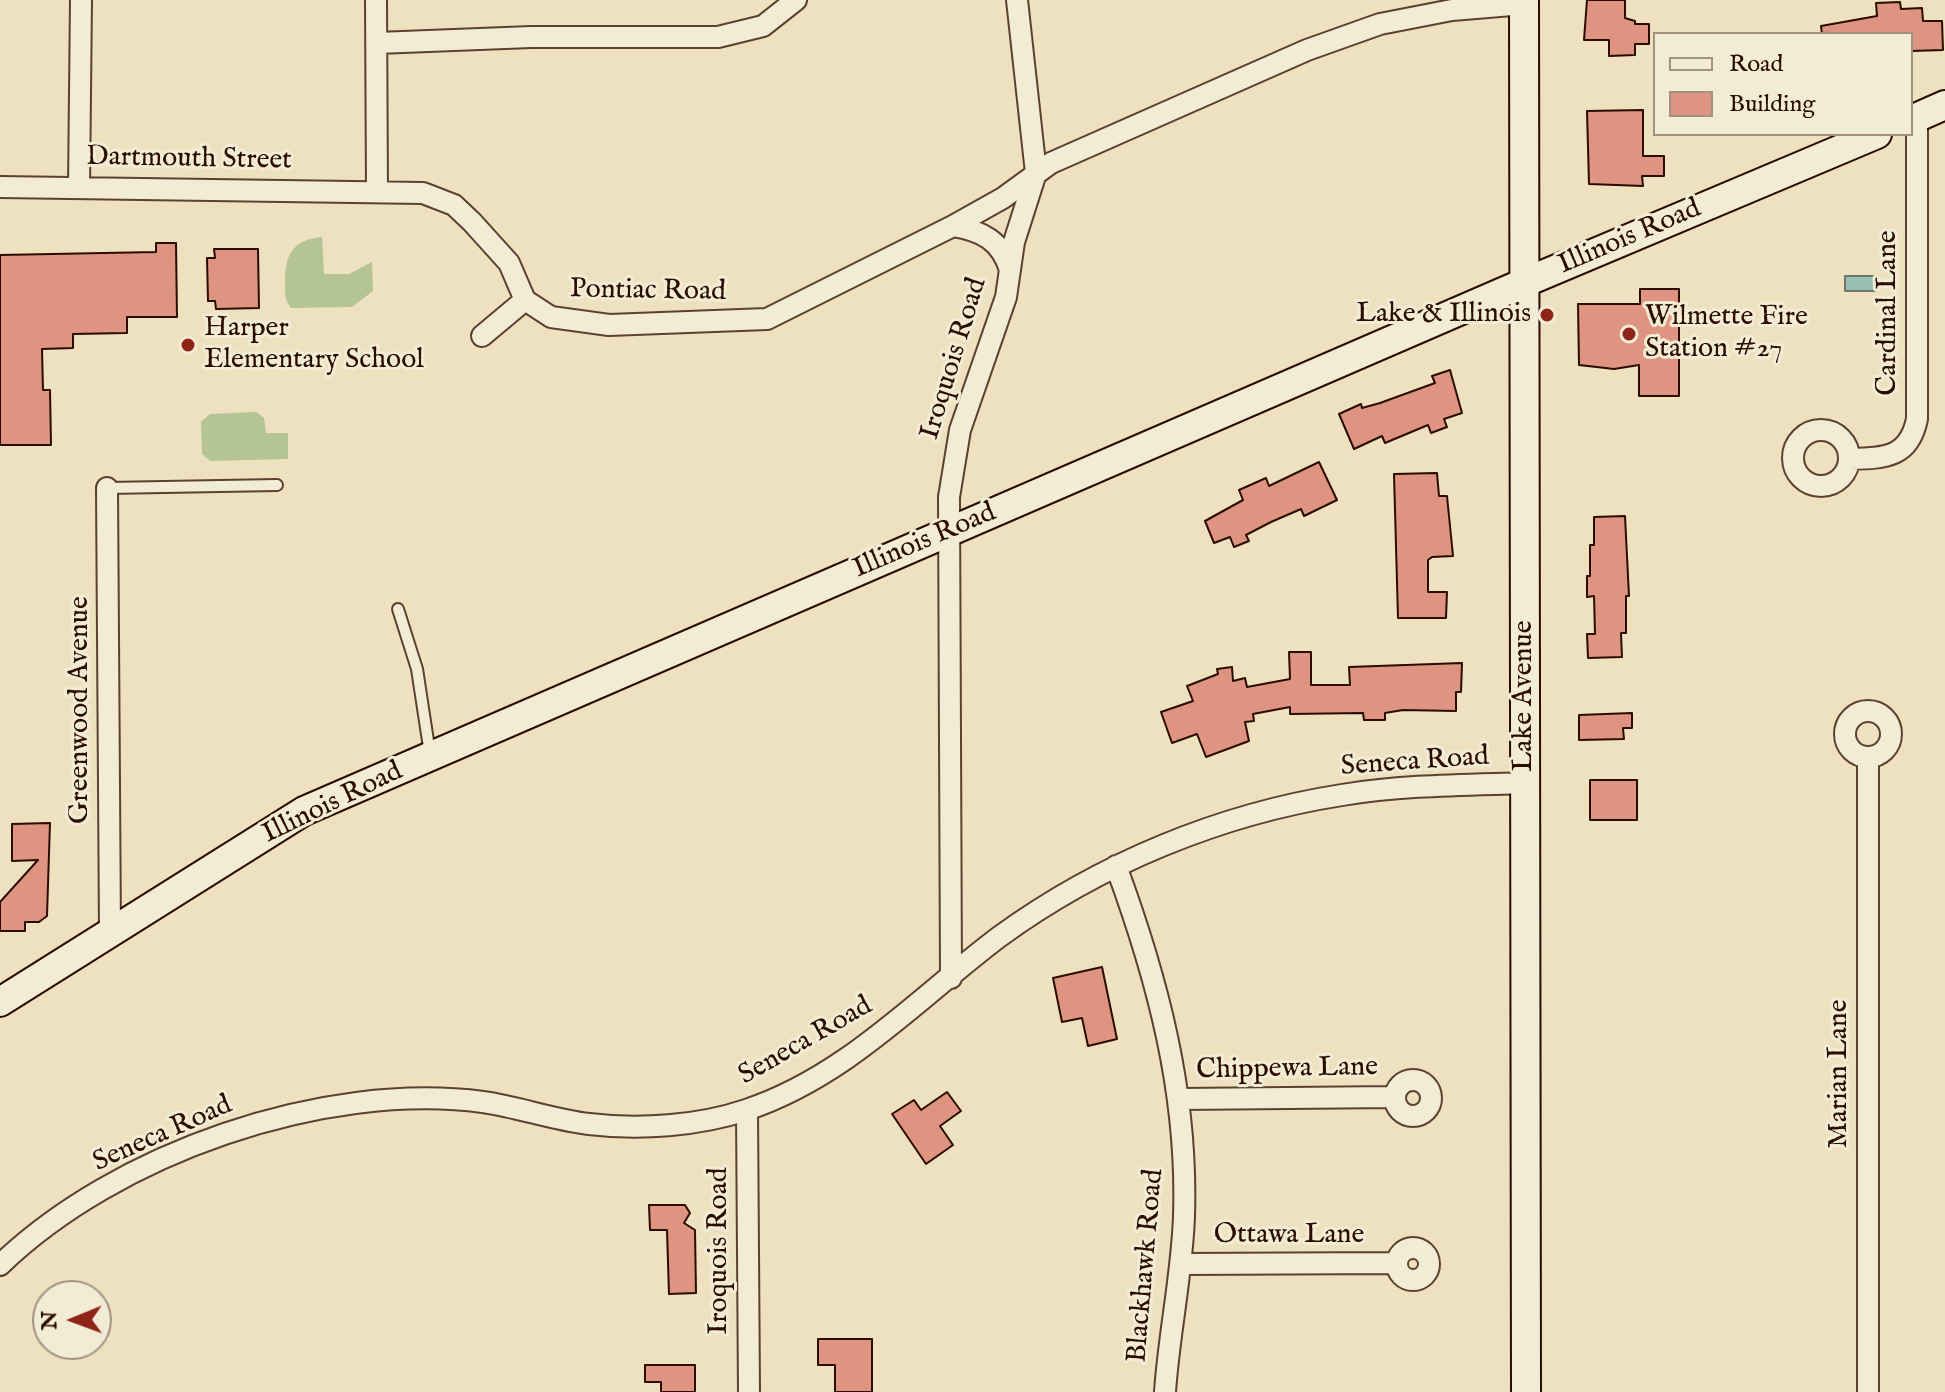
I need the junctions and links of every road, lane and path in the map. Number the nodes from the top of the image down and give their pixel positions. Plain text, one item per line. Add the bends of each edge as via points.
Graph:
1 (81, 0) edge
2 (376, 0) edge
3 (796, 0) edge
4 (1017, 0) edge
5 (1524, 2) edge
6 (377, 43) junction
7 (1945, 105) edge
8 (1914, 118) edge
9 (1872, 136) edge
10 (1036, 173) junction
11 (0, 187) edge
12 (79, 187) junction
13 (377, 191) junction
14 (953, 226) junction
15 (1010, 270) junction
16 (1526, 282) junction
17 (525, 300) junction
18 (482, 336) dead end
19 (1849, 459) dead end
20 (277, 485) dead end
21 (107, 488) joint
22 (950, 531) junction
23 (398, 609) dead end
24 (431, 756) junction
25 (1868, 757) dead end
26 (1525, 783) junction
27 (1116, 866) junction
28 (110, 932) junction
29 (951, 978) junction
30 (0, 1002) edge
31 (1395, 1097) dead end
32 (1180, 1099) junction
33 (747, 1110) junction
34 (1397, 1263) dead end
35 (1181, 1264) junction
36 (0, 1265) edge
37 (749, 1392) edge
38 (1165, 1392) edge
39 (1526, 1392) edge
40 (1868, 1392) edge

1 - 12 street
2 - 6 street
3 - 6 street via 763,26 718,37
4 - 10 street, Iroquois Road
5 - 10 street, Pontiac Road via 1414,17 1341,38
5 - 16 street, Lake Avenue
6 - 13 street
7 - 8 street
8 - 19 street, Cardinal Lane via 1917,419 1901,452
9 - 16 street, Illinois Road
10 - 14 street, Pontiac Road
10 - 15 street, Iroquois Road
11 - 12 street, Dartmouth Street
12 - 13 street, Dartmouth Street
13 - 17 street via 423,193 454,205 509,263
14 - 15 street via 997,243
14 - 17 street, Pontiac Road via 767,319 609,325 574,322 544,313
15 - 22 street, Iroquois Road via 952,464
16 - 22 street, Illinois Road
16 - 26 street, Lake Avenue
17 - 18 street
20 - 21 lane
21 - 28 street, Greenwood Avenue
22 - 24 street, Illinois Road
22 - 29 street, Iroquois Road
23 - 24 lane via 417,669
24 - 28 street, Illinois Road via 304,811
25 - 40 street, Marian Lane
26 - 27 street, Seneca Road via 1429,786 1288,805 1239,818
26 - 39 street, Lake Avenue
27 - 29 street, Seneca Road via 1044,907
27 - 32 street, Blackhawk Road via 1146,947
28 - 30 street, Illinois Road
29 - 33 street, Seneca Road via 856,1052
31 - 32 street, Chippewa Lane
32 - 35 street, Blackhawk Road
33 - 36 street, Seneca Road via 654,1125 591,1125 486,1102 432,1098 311,1110 222,1134 124,1179 18,1247
33 - 37 street, Iroquois Road
34 - 35 street, Ottawa Lane
35 - 38 street, Blackhawk Road

